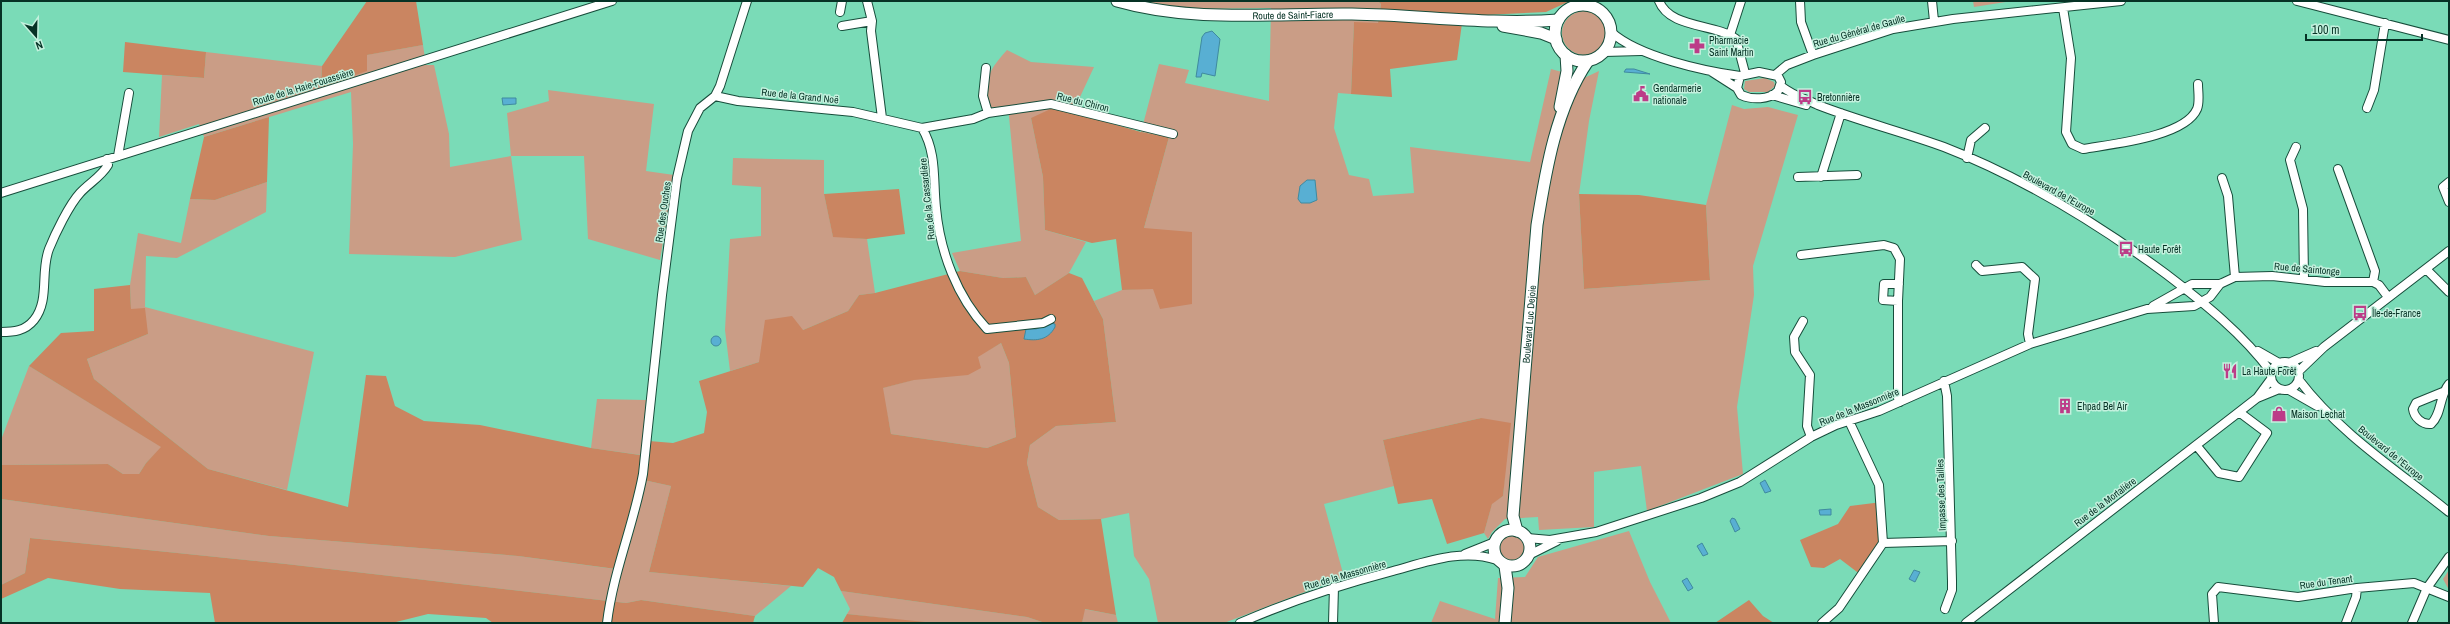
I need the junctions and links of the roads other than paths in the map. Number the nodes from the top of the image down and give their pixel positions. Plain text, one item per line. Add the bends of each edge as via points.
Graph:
1 (612, 1) edge
2 (747, 1) edge
3 (842, 1) edge
4 (867, 1) edge
5 (1117, 1) edge
6 (1659, 1) edge
7 (1741, 1) edge
8 (1800, 1) edge
9 (1932, 1) edge
10 (2121, 1) edge
11 (2297, 1) edge
12 (1581, 3) edge
13 (1598, 5) edge
14 (2063, 8) junction
15 (840, 12) dead end
16 (1469, 20) junction
17 (1558, 20) junction
18 (872, 21) junction
19 (1934, 21) junction
20 (2385, 23) junction
21 (842, 26) dead end
22 (1611, 32) junction
23 (1730, 34) junction
24 (1556, 39) junction
25 (2449, 40) edge
26 (1645, 51) junction
27 (1604, 52) junction
28 (1566, 55) junction
29 (1813, 55) junction
30 (1588, 61) junction
31 (986, 68) dead end
32 (1712, 72) junction
33 (1742, 74) junction
34 (1775, 75) junction
35 (2198, 84) dead end
36 (1781, 86) junction
37 (1737, 88) junction
38 (129, 93) dead end
39 (1772, 95) junction
40 (715, 96) junction
41 (2367, 108) dead end
42 (1827, 109) junction
43 (988, 113) junction
44 (1841, 113) junction
45 (882, 118) junction
46 (922, 128) junction
47 (1985, 128) dead end
48 (1556, 133) junction
49 (1173, 134) dead end
50 (2296, 147) dead end
51 (118, 156) junction
52 (1967, 158) junction
53 (107, 159) junction
54 (2338, 169) dead end
55 (1858, 175) dead end
56 (1798, 176) dead end
57 (1821, 177) junction
58 (2222, 178) dead end
59 (2449, 182) edge
60 (1, 192) edge
61 (2449, 202) edge
62 (2449, 251) edge
63 (1801, 255) dead end
64 (1976, 265) dead end
65 (2426, 269) junction
66 (2235, 278) junction
67 (2304, 279) junction
68 (2373, 282) junction
69 (1899, 284) junction
70 (2220, 284) junction
71 (2184, 288) junction
72 (2449, 292) edge
73 (2388, 297) junction
74 (1898, 301) junction
75 (2203, 303) junction
76 (2147, 309) junction
77 (1051, 319) dead end
78 (1803, 321) dead end
79 (1, 332) edge
80 (2030, 344) junction
81 (2250, 347) junction
82 (2324, 347) junction
83 (2291, 362) junction
84 (2279, 363) junction
85 (2271, 376) junction
86 (2299, 376) junction
87 (1944, 380) junction
88 (2449, 384) edge
89 (2279, 389) junction
90 (2289, 390) junction
91 (2443, 392) dead end
92 (2257, 398) junction
93 (1900, 402) junction
94 (2322, 408) junction
95 (2240, 412) junction
96 (1849, 421) junction
97 (1811, 437) junction
98 (2196, 445) junction
99 (2432, 497) junction
100 (2449, 505) edge
101 (2449, 512) edge
102 (1513, 516) junction
103 (1517, 530) junction
104 (1505, 531) junction
105 (1527, 538) junction
106 (1561, 539) junction
107 (1952, 541) junction
108 (1494, 542) junction
109 (1883, 543) junction
110 (1529, 555) junction
111 (1458, 556) junction
112 (2449, 557) edge
113 (1501, 562) junction
114 (1517, 566) junction
115 (1334, 587) junction
116 (1508, 588) junction
117 (2357, 588) junction
118 (2427, 588) junction
119 (2449, 597) edge
120 (1945, 609) dead end
121 (607, 623) edge
122 (1240, 623) edge
123 (1333, 623) edge
124 (1505, 623) edge
125 (1822, 623) edge
126 (1966, 623) edge
127 (2214, 623) edge
128 (2346, 623) edge
129 (2412, 623) edge

1 - 51 street, Route de la Haie-Fouassière
2 - 40 street
3 - 15 street
4 - 18 street
5 - 16 main road, Route de Saint-Fiacre via 1161,11 1201,14 1352,14
6 - 23 street via 1662,8 1672,15
7 - 23 street
8 - 29 street via 1800,22
9 - 19 street
10 - 14 street, Rue du Général de Gaulle
11 - 20 street
12 - 13 main road
12 - 17 main road via 1568,10
13 - 22 main road via 1607,19
14 - 19 street, Rue du Général de Gaulle
14 - 35 street via 2071,58 2066,132 2072,144 2084,149 2146,139 2177,127 2191,118 2198,108
16 - 17 main road, Route de Saint-Fiacre
16 - 24 main road, Route de Saint-Fiacre via 1541,33
17 - 24 main road
18 - 21 street
18 - 45 street via 871,31
19 - 29 street, Rue du Général de Gaulle via 1893,29
20 - 25 street
20 - 41 street via 2374,90
22 - 26 street via 1621,40
22 - 27 main road
23 - 33 street via 1738,44
24 - 28 main road
26 - 27 street
26 - 32 street
27 - 30 main road
28 - 30 main road via 1573,59
28 - 48 main road, Boulevard Luc Dejoie via 1567,71
29 - 34 street, Rue du Général de Gaulle via 1787,65
30 - 48 main road, Boulevard Luc Dejoie via 1578,74
31 - 43 street via 982,96
32 - 33 street
32 - 37 street
33 - 34 street via 1759,72
33 - 37 street
34 - 36 street
36 - 39 street
36 - 42 street, Boulevard de l'Europe via 1788,92
37 - 39 street via 1746,98
38 - 51 street
39 - 42 street, Boulevard de l'Europe
40 - 45 street, Rue de la Grand Noë via 738,101 853,112
40 - 121 street, Rue des Ouches via 700,108 688,131 677,178 639,497
42 - 44 street, Boulevard de l'Europe
43 - 46 street, Rue du Chiron via 973,119
43 - 49 street, Rue du Chiron via 1051,104
44 - 52 street, Boulevard de l'Europe via 1941,146
44 - 57 street
45 - 46 street
46 - 77 street, Rue de la Cassardière via 930,141 934,158 936,209 942,245 972,313 987,329 1043,323
47 - 52 street via 1971,140
48 - 102 main road, Boulevard Luc Dejoie via 1537,225
50 - 67 street via 2290,160 2303,209
51 - 53 street, Route de la Haie-Fouassière
52 - 71 street, Boulevard de l'Europe via 2023,183 2070,209 2128,246
53 - 60 street, Route de la Haie-Fouassière
53 - 79 street via 105,172 76,199 49,249 40,310 33,321 19,332
54 - 68 street via 2375,271
55 - 57 street
56 - 57 street
58 - 66 street via 2228,196
59 - 61 street via 2443,187
62 - 65 street
63 - 69 street via 1884,245 1894,248 1900,259
64 - 80 street via 1982,271 2022,267 2035,279 2028,334
65 - 72 street
65 - 73 street
66 - 67 street, Rue de Saintonge via 2264,275
66 - 70 street, Rue de Saintonge
67 - 68 street, Rue de Saintonge
68 - 73 street via 2379,285
69 - 74 street
69 - 74 street via 1884,284 1884,300
70 - 71 street, Rue de Saintonge via 2192,284
70 - 75 street, Rue de Saintonge
71 - 75 street, Boulevard de l'Europe
71 - 76 street, Rue de la Massonnière
73 - 82 street
74 - 93 street
75 - 76 street, Rue de la Massonnière
75 - 81 street, Boulevard de l'Europe
76 - 80 street, Rue de la Massonnière
78 - 97 street via 1794,337 1795,352 1810,375 1806,426
80 - 87 street, Rue de la Massonnière
81 - 84 street, Boulevard de l'Europe
81 - 85 street, Boulevard de l'Europe
82 - 83 street
82 - 86 street
83 - 84 street
83 - 86 street
84 - 85 street
85 - 89 street
85 - 92 street, Rue de la Mortalière
86 - 90 street
86 - 94 street, Boulevard de l'Europe
87 - 93 street, Rue de la Massonnière
87 - 107 street, Impasse des Tailles via 1947,396
88 - 91 street
89 - 90 street
89 - 92 street, Rue de la Mortalière
90 - 94 street, Boulevard de l'Europe
92 - 95 street, Rue de la Mortalière
93 - 96 street, Rue de la Massonnière
94 - 99 street, Boulevard de l'Europe via 2387,465
95 - 98 street, Rue de la Mortalière
95 - 98 street via 2267,433 2239,477 2219,473
96 - 97 street, Rue de la Massonnière
96 - 109 street via 1879,485
97 - 106 street, Rue de la Massonnière via 1747,478 1701,498 1630,522
98 - 126 street, Rue de la Mortalière
99 - 100 street, Boulevard de l'Europe
99 - 101 street, Boulevard de l'Europe
102 - 103 main road, Boulevard Luc Dejoie
102 - 104 main road, Boulevard Luc Dejoie
103 - 104 main road
103 - 105 main road
104 - 108 main road
105 - 106 street, Rue de la Massonnière
105 - 110 main road via 1530,546
106 - 110 street, Rue de la Massonnière
107 - 109 street
107 - 120 street, Impasse des Tailles via 1952,590
108 - 111 street, Rue de la Massonnière
108 - 113 main road via 1493,551
109 - 125 street via 1840,608
110 - 114 main road
111 - 113 street, Rue de la Massonnière via 1478,555
111 - 115 street, Rue de la Massonnière
112 - 118 street
113 - 114 main road
113 - 116 main road
114 - 116 main road
115 - 122 street, Rue de la Massonnière via 1283,604
115 - 123 street
116 - 124 main road
117 - 118 street, Rue du Tenant via 2414,583
117 - 127 street, Rue du Tenant via 2298,597 2218,587 2212,594
117 - 128 street via 2356,598
118 - 119 street, Rue du Tenant
118 - 129 street

